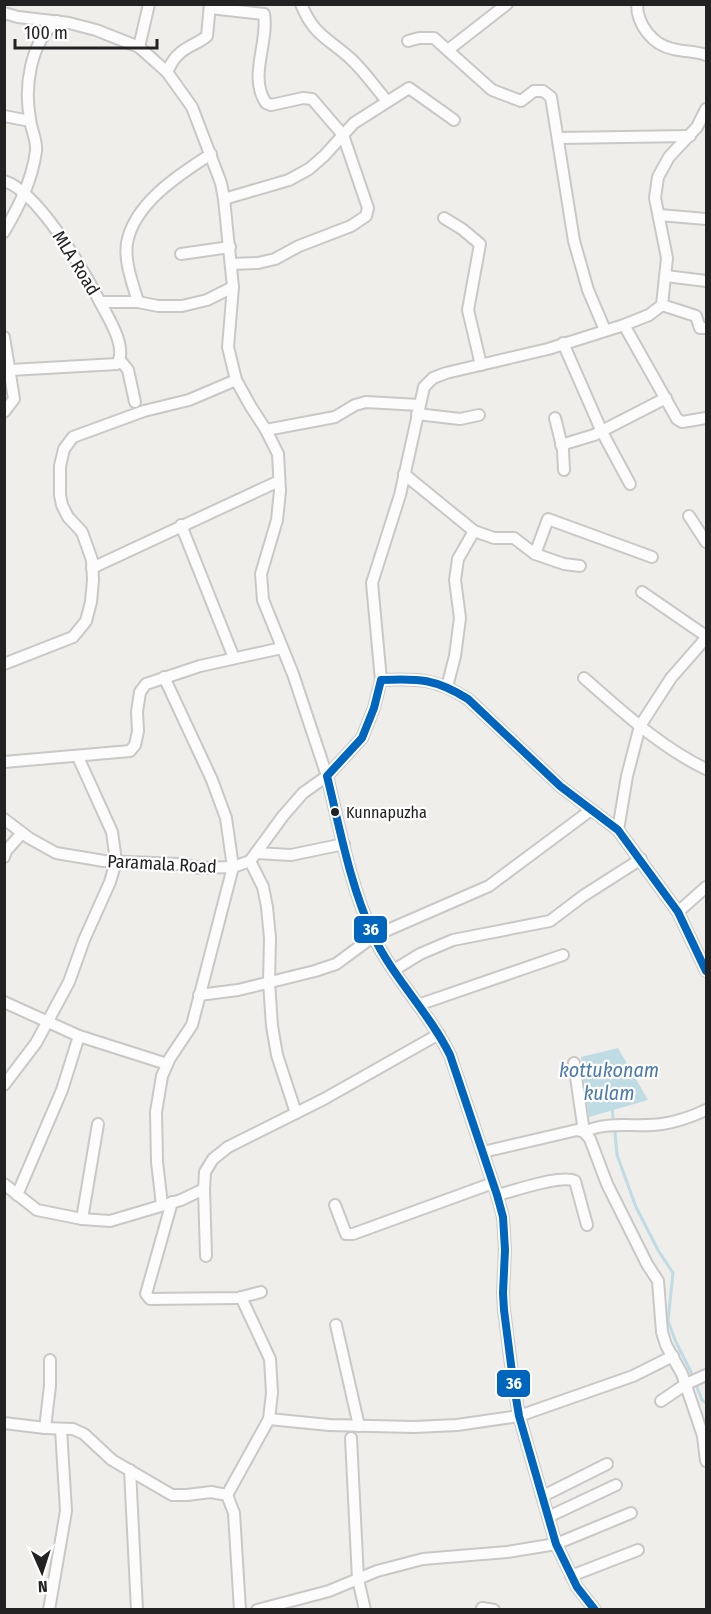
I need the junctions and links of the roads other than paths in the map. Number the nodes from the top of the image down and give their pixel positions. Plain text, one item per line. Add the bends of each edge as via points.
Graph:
1 (20, 4) edge
2 (149, 4) edge
3 (301, 4) edge
4 (507, 4) edge
5 (638, 4) edge
6 (210, 6) edge
7 (4, 12) edge
8 (18, 17) junction
9 (57, 21) junction
10 (408, 41) dead end
11 (139, 47) junction
12 (448, 50) junction
13 (706, 55) edge
14 (167, 72) junction
15 (387, 101) junction
16 (706, 109) edge
17 (4, 116) edge
18 (454, 120) dead end
19 (30, 122) junction
20 (343, 135) junction
21 (690, 136) junction
22 (558, 138) junction
23 (211, 154) junction
24 (4, 181) edge
25 (25, 195) junction
26 (224, 199) junction
27 (658, 215) junction
28 (444, 218) dead end
29 (706, 219) edge
30 (4, 232) edge
31 (230, 247) junction
32 (181, 254) dead end
33 (232, 264) junction
34 (666, 276) junction
35 (706, 281) edge
36 (233, 287) junction
37 (100, 302) junction
38 (138, 302) junction
39 (662, 304) junction
40 (624, 325) junction
41 (706, 328) edge
42 (605, 330) junction
43 (4, 337) edge
44 (563, 343) junction
45 (120, 360) junction
46 (480, 365) junction
47 (10, 370) junction
48 (236, 380) junction
49 (666, 398) junction
50 (135, 402) dead end
51 (418, 410) junction
52 (4, 412) edge
53 (479, 415) dead end
54 (555, 418) dead end
55 (706, 418) edge
56 (266, 430) junction
57 (602, 432) junction
58 (561, 445) junction
59 (564, 470) dead end
60 (404, 474) junction
61 (279, 481) junction
62 (630, 484) dead end
63 (689, 516) dead end
64 (181, 525) junction
65 (474, 531) junction
66 (706, 542) edge
67 (535, 554) junction
68 (652, 557) dead end
69 (580, 566) dead end
70 (92, 568) junction
71 (642, 592) dead end
72 (706, 637) edge
73 (282, 648) junction
74 (234, 658) junction
75 (4, 664) edge
76 (164, 677) junction
77 (584, 678) dead end
78 (381, 680) junction
79 (447, 687) junction
80 (640, 726) junction
81 (78, 756) junction
82 (4, 762) edge
83 (706, 769) edge
84 (327, 776) junction
85 (591, 810) junction
86 (4, 819) edge
87 (618, 830) junction
88 (22, 832) junction
89 (344, 844) junction
90 (4, 857) edge
91 (253, 857) junction
92 (641, 859) junction
93 (116, 861) junction
94 (233, 867) junction
95 (706, 887) edge
96 (678, 912) junction
97 (374, 936) junction
98 (563, 955) dead end
99 (394, 970) junction
100 (706, 971) edge
101 (269, 982) junction
102 (200, 995) junction
103 (4, 1002) edge
104 (418, 1005) junction
105 (47, 1022) junction
106 (439, 1034) junction
107 (79, 1036) junction
108 (574, 1063) dead end
109 (167, 1064) junction
110 (4, 1085) edge
111 (704, 1111) edge
112 (296, 1113) junction
113 (98, 1124) dead end
114 (706, 1124) edge
115 (584, 1132) junction
116 (483, 1152) junction
117 (493, 1183) junction
118 (4, 1184) edge
119 (204, 1189) junction
120 (17, 1195) junction
121 (497, 1195) junction
122 (167, 1203) junction
123 (335, 1205) dead end
124 (82, 1219) junction
125 (587, 1225) dead end
126 (206, 1256) dead end
127 (261, 1292) dead end
128 (241, 1297) junction
129 (336, 1325) dead end
130 (673, 1356) junction
131 (50, 1360) dead end
132 (706, 1375) edge
133 (686, 1384) junction
134 (661, 1401) dead end
135 (519, 1416) junction
136 (269, 1419) junction
137 (4, 1423) edge
138 (359, 1426) junction
139 (45, 1428) junction
140 (61, 1429) junction
141 (351, 1438) dead end
142 (706, 1461) edge
143 (607, 1464) dead end
144 (130, 1470) junction
145 (616, 1485) dead end
146 (227, 1495) junction
147 (543, 1496) junction
148 (631, 1513) dead end
149 (548, 1517) junction
150 (556, 1544) junction
151 (638, 1550) dead end
152 (571, 1576) junction
153 (358, 1579) junction
154 (49, 1610) edge
155 (137, 1610) edge
156 (240, 1610) edge
157 (257, 1610) edge
158 (364, 1610) edge
159 (595, 1610) edge

1 - 8 street
2 - 11 street
3 - 15 street via 320,36 349,57
4 - 12 street
5 - 13 street via 639,20 657,41 674,49
6 - 14 street via 207,36 177,55
6 - 20 street via 264,14 259,61 262,98 271,105 312,99
7 - 8 street
8 - 9 street
9 - 11 street via 96,30
9 - 19 street via 40,39 32,64 27,101
10 - 12 street via 434,38
11 - 14 street
12 - 22 street via 492,90 507,97 520,101 534,91 551,97
14 - 23 street via 192,107
15 - 18 street via 409,88
15 - 20 street
16 - 21 street
17 - 19 street
19 - 25 street via 36,150
20 - 26 street via 309,170 289,180
20 - 33 street via 366,198 366,216 275,259
21 - 22 street
21 - 27 street via 669,157 658,177
22 - 42 street via 574,241
23 - 26 street
23 - 38 street via 153,198 133,228 127,243 127,263
24 - 25 street, MLA Road via 16,185
25 - 30 street
25 - 37 street, MLA Road via 52,224
26 - 31 street
27 - 29 street
27 - 34 street via 668,258
28 - 46 street via 480,244 468,309
31 - 32 street
31 - 33 street
33 - 36 street
34 - 35 street
34 - 39 street
36 - 38 street, MLA Road via 207,300 182,306
36 - 48 street via 228,347
37 - 38 street, MLA Road
37 - 45 street via 115,330
39 - 40 street via 649,315
39 - 41 street via 693,314 700,328
40 - 42 street
40 - 49 street
42 - 44 street
43 - 47 street
44 - 46 street
44 - 57 street
45 - 47 street via 117,364
45 - 50 street via 128,370
46 - 51 street via 433,378 424,387
47 - 52 street via 14,399
48 - 56 street
48 - 70 street via 189,400 144,411 74,437 64,449 60,466 62,506 82,532
49 - 55 street via 682,422
49 - 57 street
51 - 53 street via 460,419
51 - 56 street via 366,402 336,417
51 - 60 street
54 - 58 street
56 - 61 street via 278,454
57 - 58 street
57 - 62 street
58 - 59 street
60 - 65 street
60 - 78 street via 372,583
61 - 64 street
61 - 73 street via 276,520 261,574 263,600
63 - 66 street
64 - 70 street
64 - 74 street
65 - 67 street via 494,538 514,538
65 - 79 street via 458,559 455,580 460,618
67 - 68 street via 548,519
67 - 69 street
70 - 75 street via 86,621 73,638
71 - 72 street
72 - 80 street via 671,678
73 - 74 street
73 - 84 street
74 - 76 street
76 - 81 street via 146,684 140,692 138,731 130,751
76 - 94 street via 216,789 226,818
77 - 80 street
78 - 79 street via 434,681
78 - 84 street via 362,738
79 - 85 street via 468,699
80 - 83 street
80 - 87 street
81 - 82 street
81 - 93 street via 112,832
84 - 89 street
84 - 91 street via 303,793
85 - 87 street
85 - 97 street via 489,886
86 - 88 street, Paramala Road
87 - 92 street
88 - 90 street
88 - 93 street, Paramala Road via 56,853
89 - 91 street via 291,855
89 - 97 street
91 - 94 street, Paramala Road
91 - 101 street via 267,907
92 - 96 street
92 - 99 street via 550,921 453,940
93 - 94 street, Paramala Road
93 - 105 street via 69,982
94 - 102 street
95 - 96 street
96 - 100 street
97 - 99 street
97 - 101 street via 336,964
98 - 104 street
99 - 104 street
101 - 102 street
101 - 112 street via 277,1055
102 - 109 street via 192,1025
103 - 105 street
104 - 106 street
105 - 107 street
105 - 110 street
106 - 112 street
106 - 116 street
107 - 109 street
107 - 120 street via 62,1090
108 - 115 street
109 - 122 street via 156,1112 157,1162
111 - 114 street
111 - 115 street via 663,1124 595,1126
112 - 119 street via 228,1147 213,1159 205,1172
113 - 124 street
115 - 116 street via 577,1130
115 - 130 street via 658,1281 662,1332
116 - 117 street
117 - 121 street
117 - 123 street via 353,1234 346,1234
118 - 120 street
119 - 122 street
119 - 126 street
120 - 124 street via 37,1210
121 - 125 street via 571,1179 575,1181
121 - 135 street via 506,1250 504,1310
122 - 124 street via 110,1221
122 - 128 street via 146,1294 150,1299
127 - 128 street
128 - 136 street via 270,1359
129 - 138 street
130 - 133 street
130 - 135 street via 633,1376
131 - 139 street
132 - 133 street
133 - 134 street
133 - 142 street via 703,1436
135 - 138 street via 457,1425
135 - 147 street
136 - 138 street
136 - 146 street
137 - 139 street
139 - 140 street
140 - 144 street via 84,1434 112,1460
140 - 154 street via 66,1511
141 - 153 street
143 - 147 street
144 - 146 street via 172,1495
144 - 155 street
145 - 149 street
146 - 156 street via 234,1513
147 - 149 street
148 - 150 street
149 - 150 street
150 - 152 street
150 - 153 street via 423,1559
151 - 152 street
152 - 159 street
153 - 157 street via 329,1592
153 - 158 street

